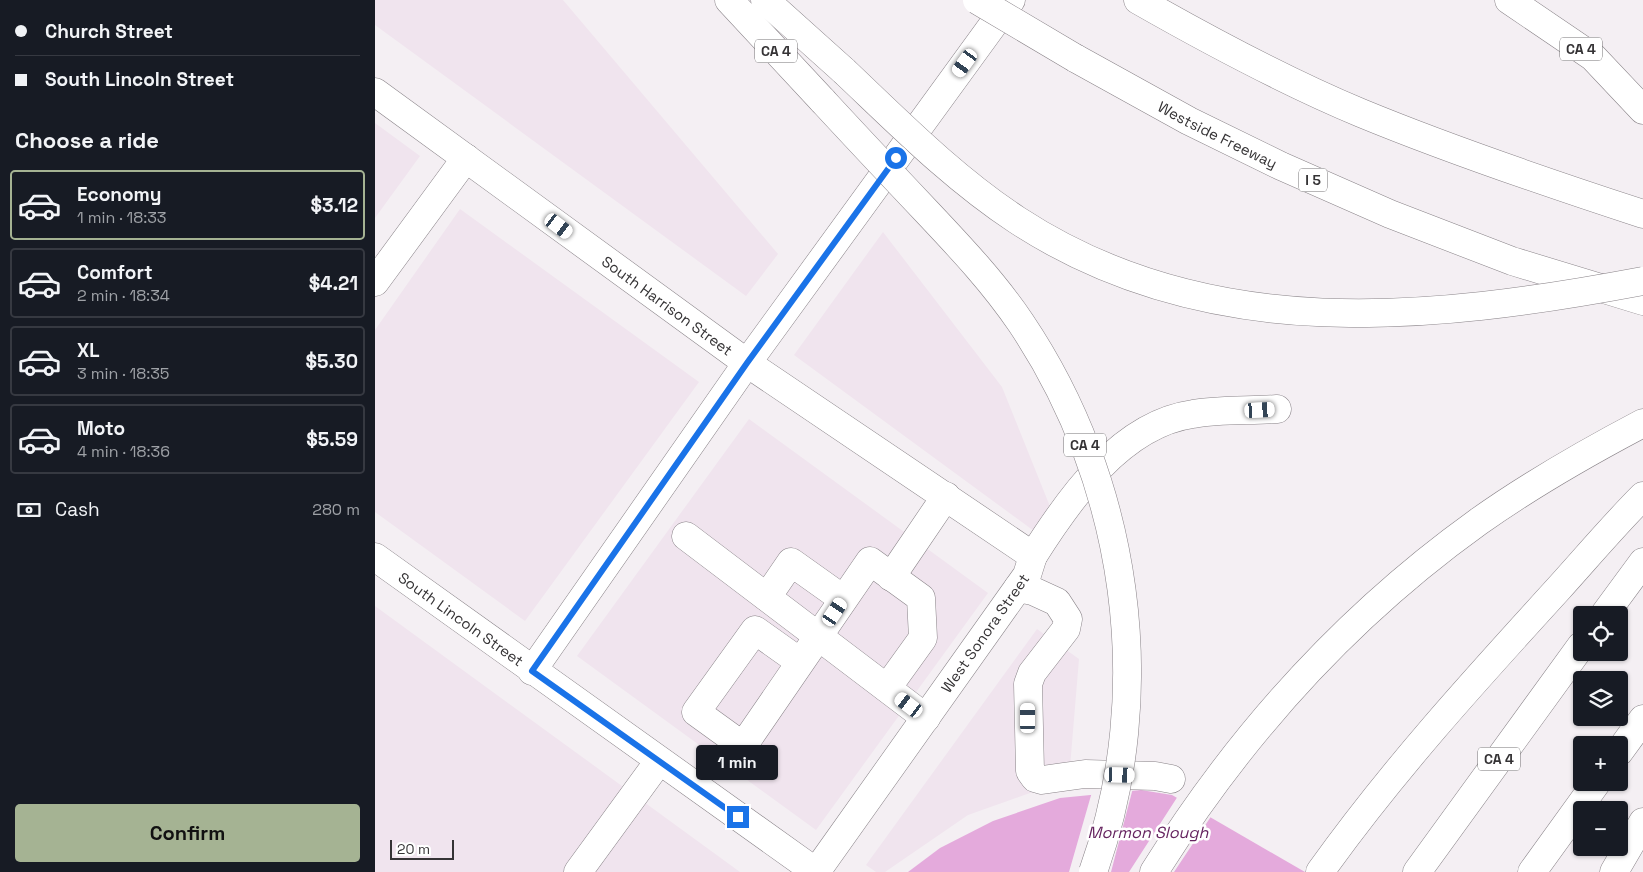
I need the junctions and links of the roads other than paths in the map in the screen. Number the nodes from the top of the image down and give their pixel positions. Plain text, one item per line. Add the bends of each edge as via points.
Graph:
1 (729, 0) edge
2 (765, 0) edge
3 (977, 0) edge
4 (1011, 0) edge
5 (1138, 0) edge
6 (1509, 0) edge
7 (375, 92) edge
8 (1643, 110) edge
9 (465, 158) junction
10 (1643, 214) edge
11 (1643, 281) edge
12 (375, 282) edge
13 (1643, 301) edge
14 (747, 363) junction
15 (1277, 409) dead end
16 (1643, 423) edge
17 (946, 496) junction
18 (1643, 496) edge
19 (992, 527) joint
20 (686, 536) dead end
21 (1033, 556) junction
22 (375, 557) edge
23 (1643, 562) edge
24 (891, 576) junction
25 (1018, 588) junction
26 (767, 596) junction
27 (843, 600) junction
28 (1611, 606) edge
29 (818, 636) junction
30 (1573, 657) edge
31 (800, 662) dead end
32 (532, 671) junction
33 (887, 688) junction
34 (926, 718) junction
35 (1643, 719) edge
36 (1628, 740) edge
37 (659, 761) junction
38 (1171, 779) dead end
39 (1590, 791) edge
40 (1643, 822) edge
41 (1321, 870) edge
42 (578, 872) edge
43 (816, 872) edge
44 (1093, 872) edge
45 (1154, 872) edge
46 (1417, 872) edge
47 (1531, 872) edge
48 (1614, 872) edge

1 - 44 main road, CA 4, bridge via 967,255 1021,322 1064,397 1097,477 1109,518 1119,568 1127,645 1125,731 1119,773
2 - 11 main road, bridge via 956,175 1017,220 1104,266 1151,284 1260,309 1301,313 1391,313 1527,300
3 - 13 main road, Westside Freeway / I 5, bridge via 1189,122 1281,166 1464,244
4 - 14 main road
5 - 10 main road via 1216,45 1361,112
6 - 8 main road, CA 4 via 1593,57
7 - 9 main road, South Harrison Street
9 - 12 main road
9 - 14 main road, South Harrison Street
14 - 17 main road, South Harrison Street
14 - 32 main road
15 - 21 main road via 1192,414 1155,425 1134,436 1063,510
16 - 45 main road via 1564,467 1478,522 1370,610 1258,726 1212,786
17 - 19 main road, South Harrison Street
17 - 24 main road
18 - 41 main road via 1602,537 1436,724
19 - 21 main road, West Sonora Street
20 - 26 main road
21 - 25 main road, West Sonora Street via 1027,575
22 - 32 main road, South Lincoln Street
23 - 28 main road
24 - 27 main road via 870,561
24 - 33 main road via 921,598 923,638
25 - 34 main road, West Sonora Street
25 - 38 main road via 1057,602 1068,619 1066,629 1032,673 1029,684 1029,771 1042,780 1085,774
26 - 27 main road via 791,562
26 - 29 main road
27 - 29 main road
29 - 31 main road
29 - 33 main road
30 - 46 main road, CA 4
32 - 37 main road, South Lincoln Street
33 - 34 main road
34 - 43 main road, West Sonora Street
35 - 36 main road
37 - 42 main road
37 - 43 main road, South Lincoln Street
39 - 47 main road
40 - 48 main road

